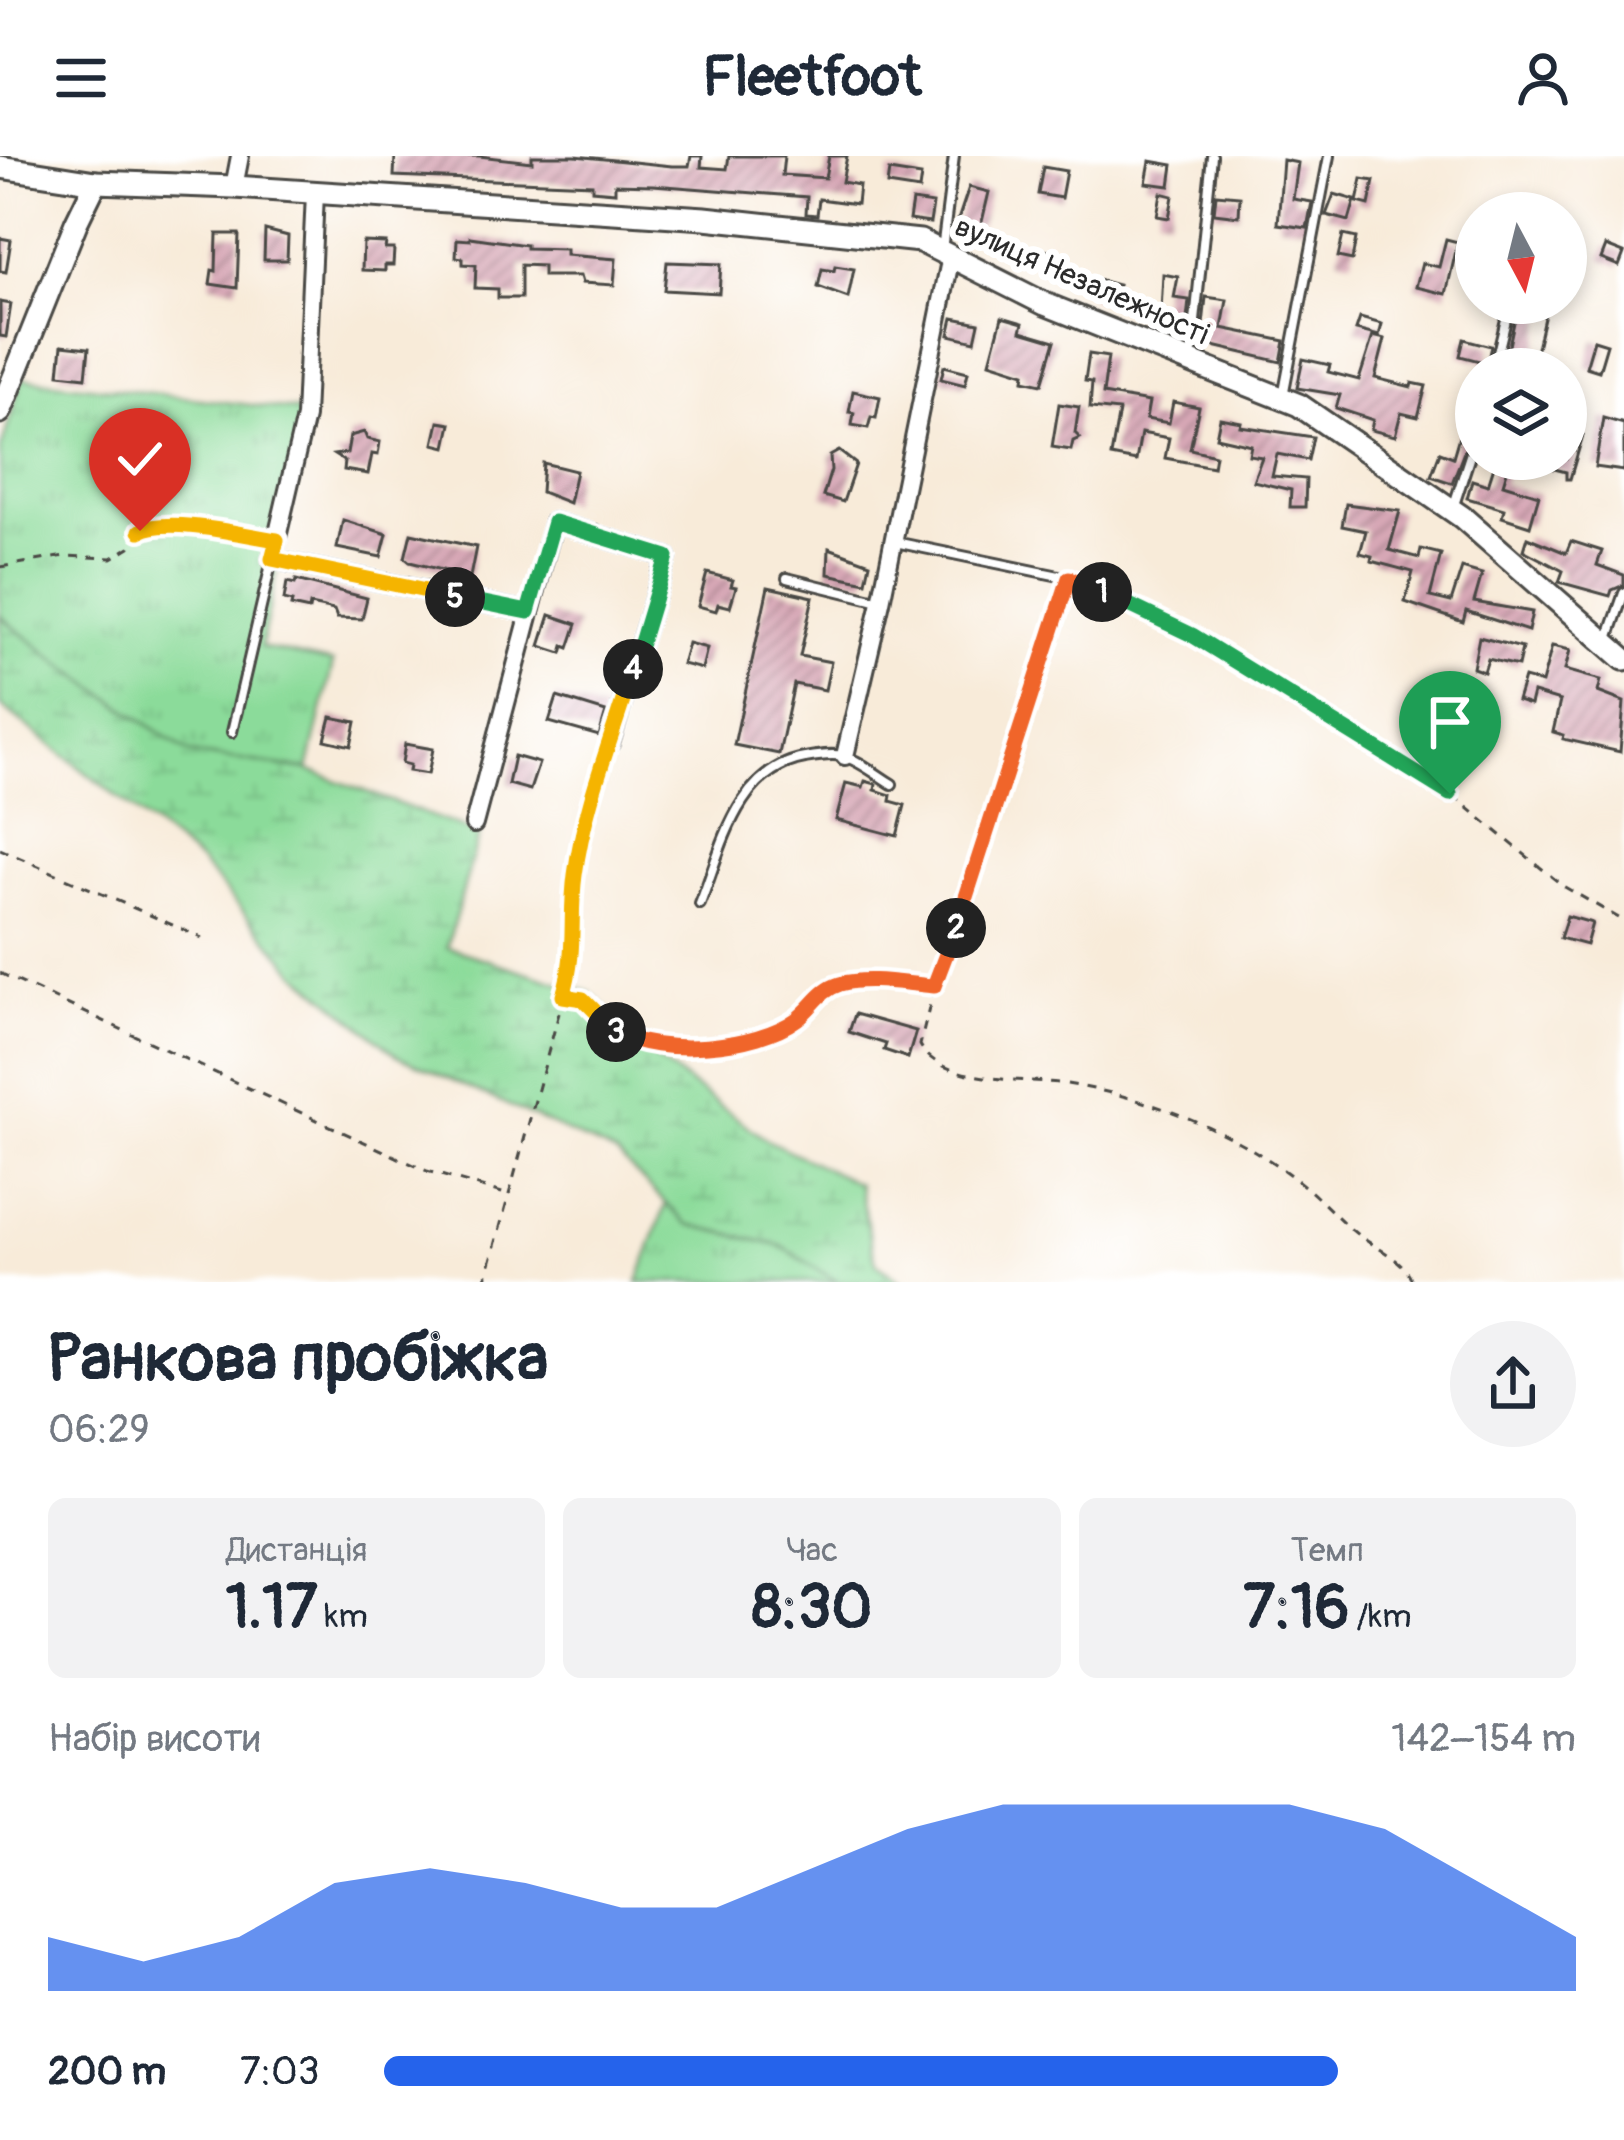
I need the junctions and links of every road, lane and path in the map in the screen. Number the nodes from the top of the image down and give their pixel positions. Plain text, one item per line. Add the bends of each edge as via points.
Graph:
1 (240, 156) edge
2 (954, 156) edge
3 (1212, 156) edge
4 (1329, 156) edge
5 (0, 166) edge
6 (96, 182) junction
7 (234, 188) junction
8 (315, 193) junction
9 (947, 254) junction
10 (1191, 362) junction
11 (1282, 398) junction
12 (0, 412) edge
13 (1462, 480) edge
14 (1452, 510) junction
15 (893, 542) junction
16 (274, 549) junction
17 (0, 568) edge
18 (787, 578) dead end
19 (1069, 578) junction
20 (1624, 593) edge
21 (881, 602) junction
22 (528, 612) junction
23 (1606, 644) junction
24 (1624, 659) edge
25 (232, 732) dead end
26 (610, 743) joint
27 (845, 756) junction
28 (892, 784) dead end
29 (474, 824) dead end
30 (0, 849) edge
31 (700, 904) dead end
32 (1624, 921) edge
33 (202, 938) dead end
34 (0, 973) edge
35 (934, 986) junction
36 (563, 996) junction
37 (508, 1195) junction
38 (485, 1282) edge
39 (1412, 1282) edge

1 - 7 street
2 - 9 lane
3 - 10 lane
4 - 11 lane
5 - 6 street, вулиця Незалежності
6 - 7 street, вулиця Незалежності
6 - 12 street
7 - 8 street, вулиця Незалежності
8 - 9 street, вулиця Незалежності via 705,218 920,241
8 - 16 street via 309,381
9 - 10 street, вулиця Незалежності via 1045,304
9 - 15 street
10 - 11 street, вулиця Незалежності
11 - 14 street, вулиця Незалежності
13 - 14 lane
14 - 23 street, вулиця Незалежності
15 - 19 lane
15 - 21 street
16 - 17 path via 158,525 112,558 64,556
16 - 22 street
16 - 25 lane
18 - 21 lane
19 - 32 path via 1192,635 1450,794 1563,886
19 - 35 path
20 - 23 lane
21 - 27 street
22 - 26 street via 554,522 667,557
22 - 29 street
23 - 24 street, вулиця Незалежності
26 - 36 path via 574,878
27 - 28 lane
27 - 31 lane via 786,762 749,788
30 - 33 path
34 - 37 path via 406,1162
35 - 36 path via 839,984 781,1029 725,1047 620,1036 583,999
35 - 39 path via 920,1045 938,1064 1086,1088 1202,1122 1304,1185 1405,1267
36 - 37 path
37 - 38 path

